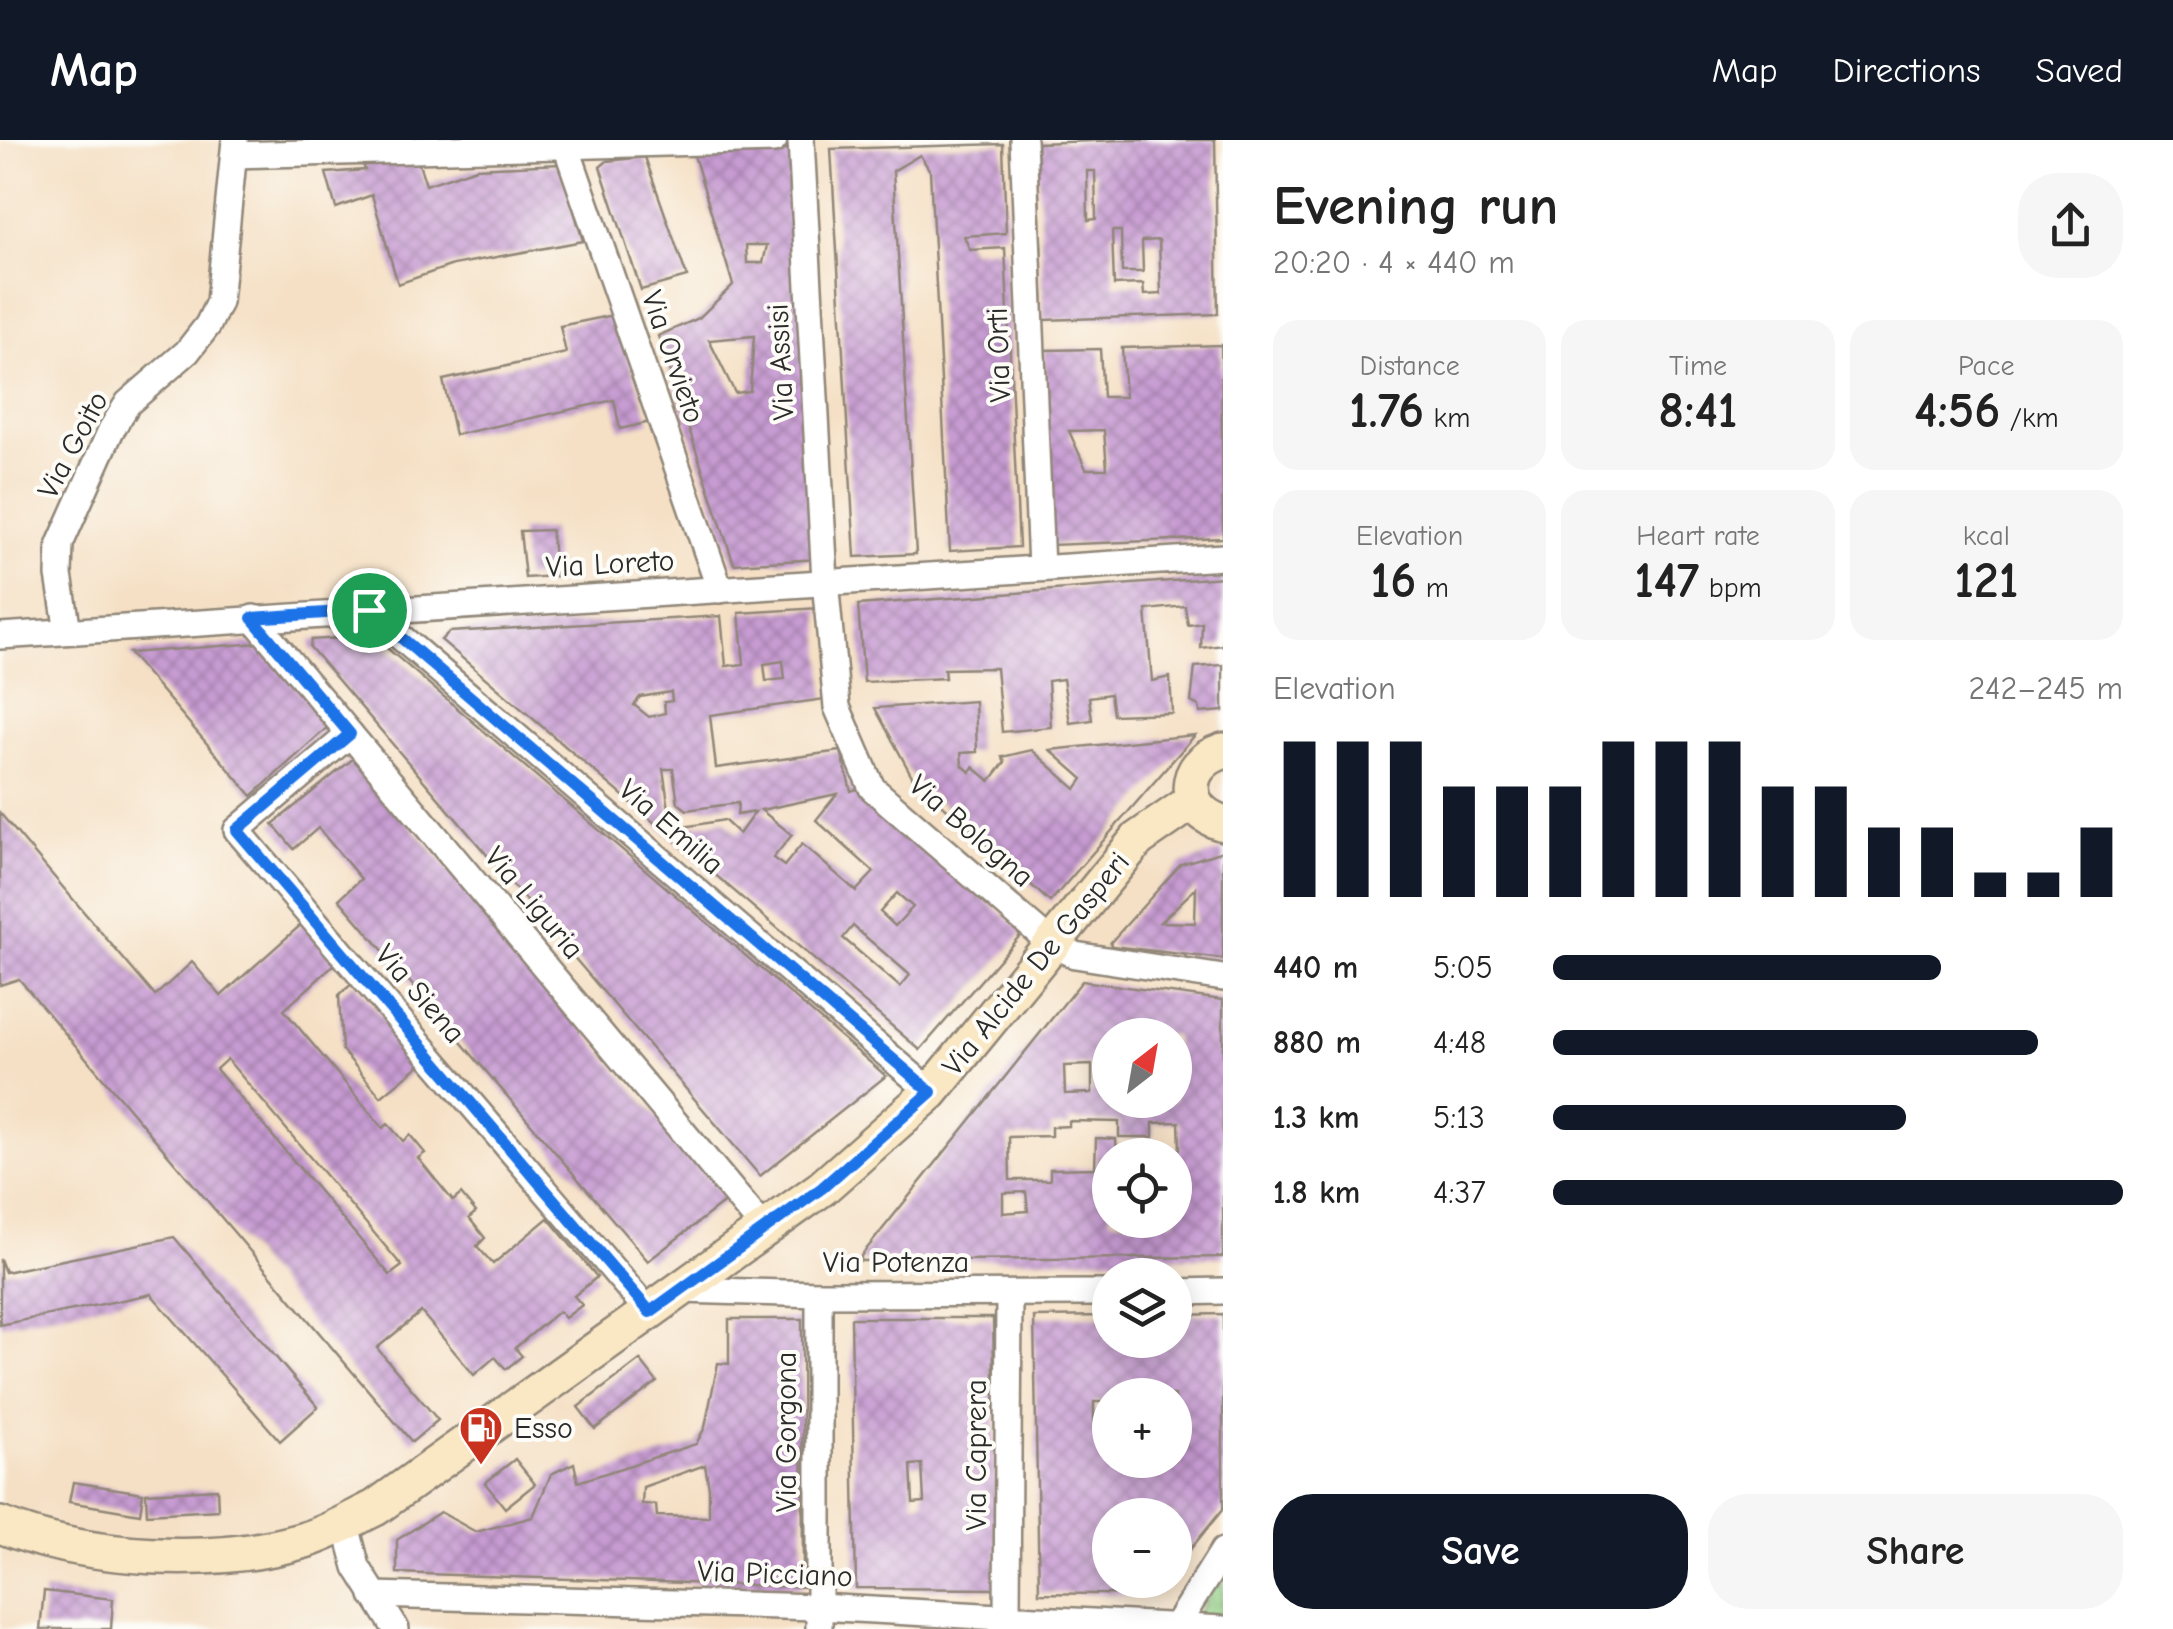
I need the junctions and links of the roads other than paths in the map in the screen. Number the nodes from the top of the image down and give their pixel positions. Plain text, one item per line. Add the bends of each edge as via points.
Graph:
1 (774, 140) edge
2 (801, 140) edge
3 (1023, 140) edge
4 (566, 146) junction
5 (235, 148) edge
6 (1223, 557) edge
7 (1041, 568) junction
8 (825, 581) junction
9 (720, 590) junction
10 (369, 610) junction
11 (252, 618) junction
12 (68, 631) junction
13 (0, 636) edge
14 (350, 734) junction
15 (1223, 751) edge
16 (1193, 801) junction
17 (1223, 824) edge
18 (1053, 945) junction
19 (1223, 978) edge
20 (931, 1092) junction
21 (765, 1230) junction
22 (681, 1290) junction
23 (1223, 1291) edge
24 (1192, 1292) edge
25 (1092, 1293) edge
26 (819, 1294) junction
27 (1010, 1295) junction
28 (650, 1312) junction
29 (345, 1522) junction
30 (8, 1535) edge
31 (1223, 1551) edge
32 (373, 1596) junction
33 (1007, 1616) junction
34 (819, 1618) edge
35 (1174, 1628) edge
36 (396, 1629) edge
37 (1223, 1629) edge

1 - 4 street
2 - 8 street, Via Assisi
3 - 7 street, Via Orti
4 - 5 street
4 - 9 street, Via Orvieto
5 - 12 street, Via Goito via 220,302 188,352 128,402 112,430 60,544
6 - 7 street, Via Loreto
7 - 8 street, Via Loreto
8 - 9 street, Via Loreto
8 - 18 street, Via Bologna via 837,707 872,788
9 - 10 street, Via Loreto
10 - 11 street, Via Loreto
10 - 20 street, Via Emilia
11 - 12 street, Via Loreto
11 - 14 street, Via Liguria
12 - 13 street, Via Loreto
14 - 21 street, Via Liguria
14 - 28 street, Via Siena via 237,830
15 - 16 main road via 1201,761 1191,780
16 - 17 main road via 1208,819
16 - 18 main road, Via Alcide De Gasperi via 1138,839
18 - 19 street via 1075,955
18 - 20 main road, Via Alcide De Gasperi
20 - 21 main road, Via Alcide De Gasperi
21 - 22 main road, Via Alcide De Gasperi
22 - 26 street, Via Potenza
22 - 28 main road, Via Alcide De Gasperi
23 - 24 street
25 - 27 street, Via Potenza
26 - 27 street, Via Potenza
26 - 34 street, Via Gorgona
27 - 33 street, Via Caprera
28 - 29 main road, Via Alcide De Gasperi via 375,1508
29 - 30 main road, Via Alcide De Gasperi via 305,1540 224,1554 130,1556
29 - 32 street via 357,1568
31 - 35 street
32 - 34 street, Via Picciano
32 - 36 street
33 - 34 street, Via Picciano
33 - 35 street, Via Picciano
35 - 37 street, Via Picciano

